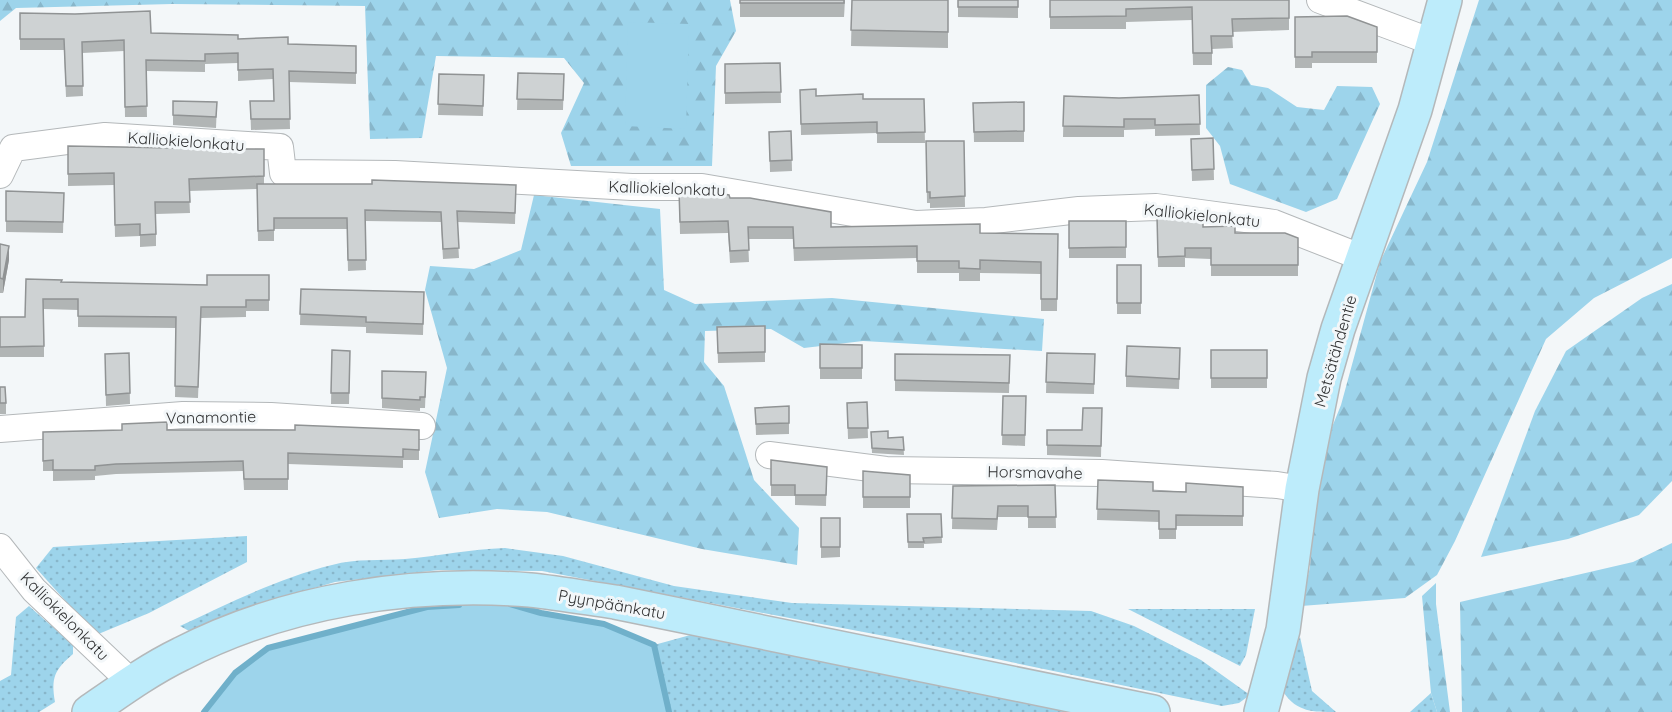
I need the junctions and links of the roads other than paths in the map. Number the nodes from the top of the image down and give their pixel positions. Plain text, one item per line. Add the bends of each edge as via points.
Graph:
1 (1320, 0) edge
2 (1445, 0) edge
3 (1435, 43) junction
4 (0, 176) edge
5 (1363, 258) junction
6 (422, 426) dead end
7 (0, 429) edge
8 (769, 454) dead end
9 (1302, 489) junction
10 (0, 547) edge
11 (132, 683) junction
12 (88, 712) edge
13 (1153, 712) edge
14 (1261, 712) edge

1 - 3 street
2 - 3 main road, Metsätähdentie
3 - 5 main road, Metsätähdentie
4 - 5 street, Kalliokielonkatu via 13,148 105,136 280,147 283,173 702,187 916,224 1156,207 1274,223
5 - 9 main road, Metsätähdentie via 1324,378
6 - 7 street, Vanamontie via 183,416
8 - 9 street, Horsmavahe via 886,470 1102,473
9 - 14 main road, Metsätähdentie via 1283,630
10 - 11 street, Kalliokielonkatu via 34,590
11 - 12 main road, Pyynpäänkatu
11 - 13 main road, Pyynpäänkatu via 181,654 233,631 288,614 336,601 395,592 460,588 530,591 615,602

